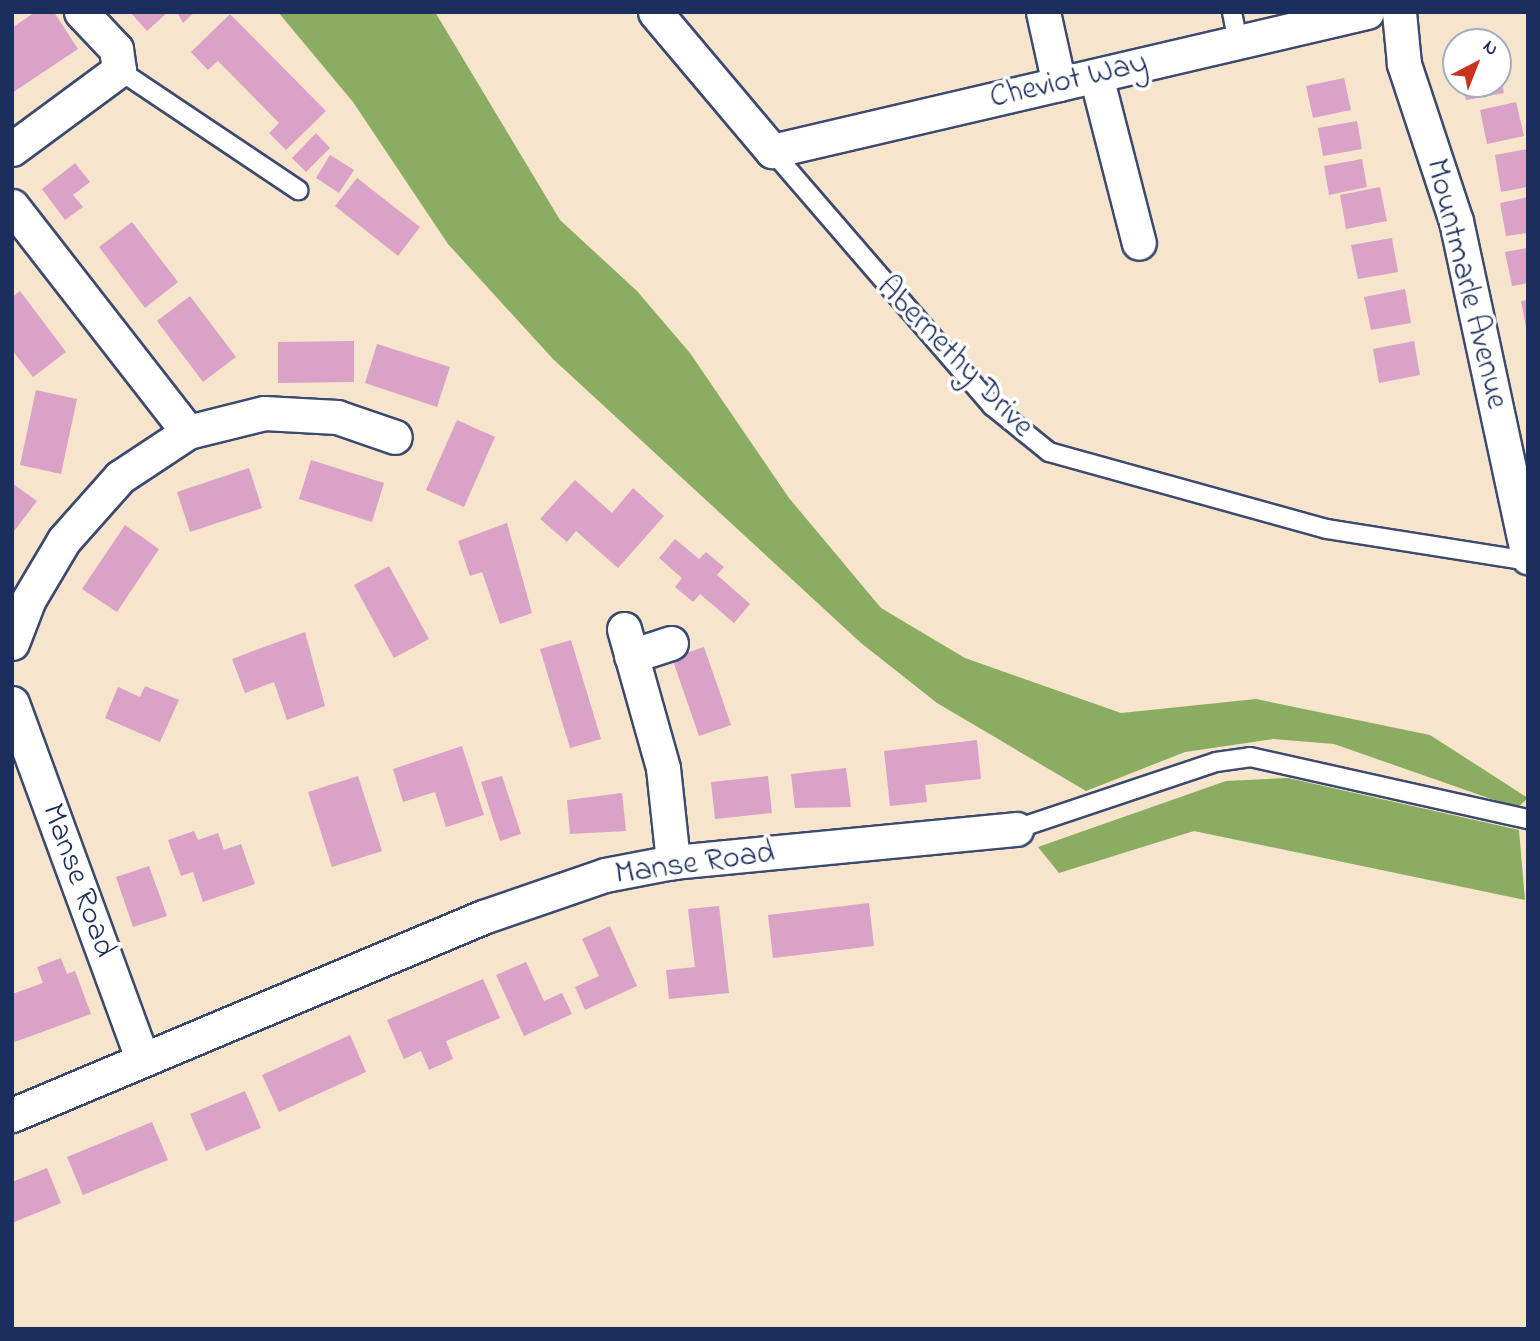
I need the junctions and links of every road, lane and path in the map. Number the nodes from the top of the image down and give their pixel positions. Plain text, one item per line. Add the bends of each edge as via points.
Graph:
1 (81, 12) edge
2 (655, 12) edge
3 (1043, 12) edge
4 (1367, 12) edge
5 (1399, 12) edge
6 (1235, 27) edge
7 (119, 70) junction
8 (1096, 76) junction
9 (1059, 84) junction
10 (12, 149) edge
11 (772, 151) junction
12 (298, 190) dead end
13 (12, 206) edge
14 (1139, 243) dead end
15 (188, 432) junction
16 (395, 438) dead end
17 (1528, 559) edge
18 (12, 643) edge
19 (671, 643) dead end
20 (12, 703) edge
21 (1528, 819) edge
22 (1016, 829) joint
23 (673, 862) junction
24 (142, 1059) junction
25 (12, 1115) edge

1 - 7 street via 116,49
2 - 11 street, Abernethy Drive
3 - 9 street
4 - 6 street, Cheviot Way
5 - 17 street, Mountmarle Avenue via 1404,64 1456,220
6 - 8 street, Cheviot Way
7 - 10 street
7 - 12 lane
8 - 9 street, Cheviot Way
8 - 14 street
9 - 11 street, Cheviot Way
11 - 17 lane, Abernethy Drive via 935,345 992,406 1049,452 1327,529
13 - 15 street
15 - 16 street via 264,413 337,417
15 - 18 street via 120,477 64,540 29,599
19 - 23 street via 628,643 663,768
20 - 24 street, Manse Road
21 - 22 lane, Manse Road via 1287,761 1250,757 1189,771
22 - 23 street, Manse Road
23 - 24 street, Manse Road via 606,875 483,917
24 - 25 street, Manse Road

